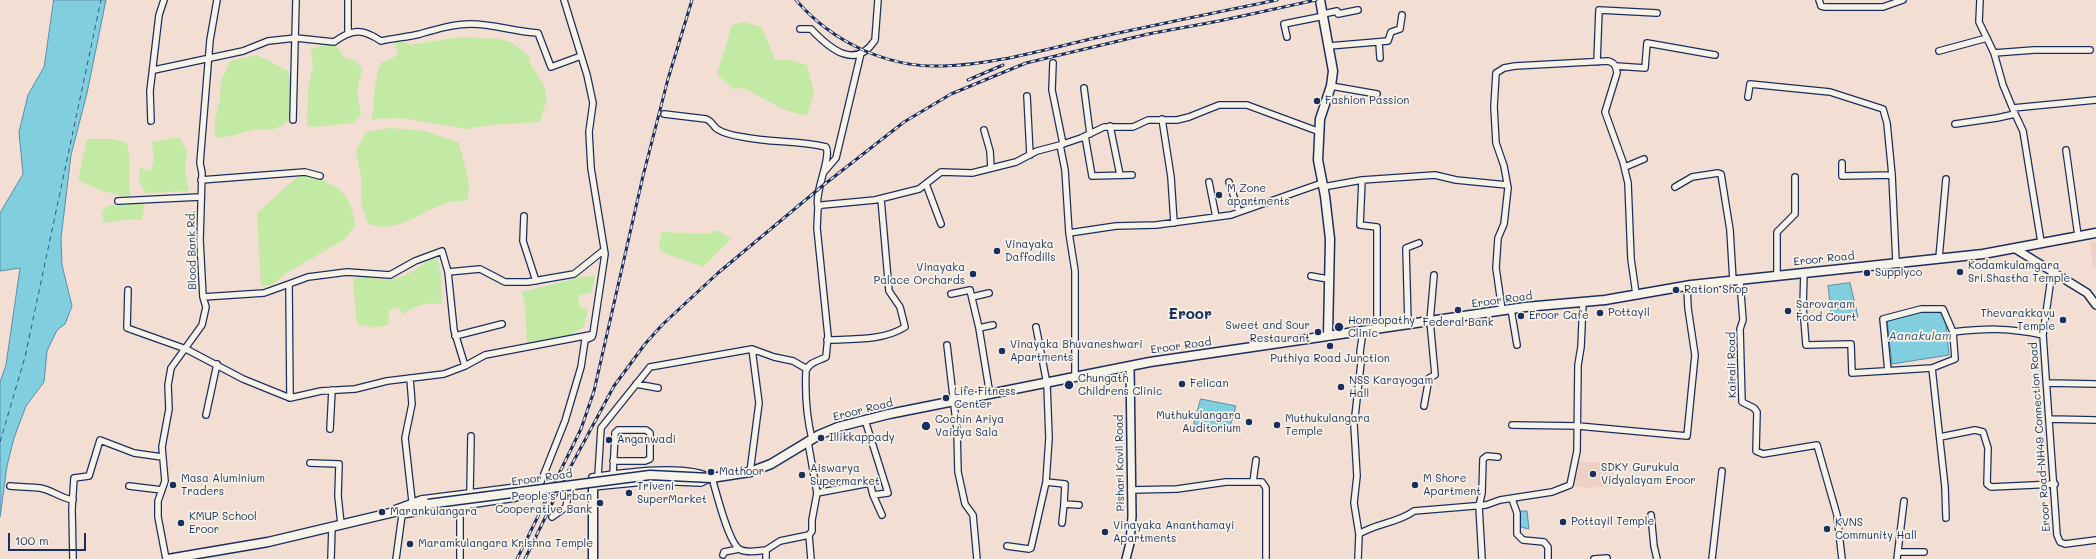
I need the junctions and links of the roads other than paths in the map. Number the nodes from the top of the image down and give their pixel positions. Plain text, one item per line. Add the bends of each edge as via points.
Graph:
1 (164, 0) edge
2 (217, 0) edge
3 (296, 0) edge
4 (348, 0) edge
5 (564, 0) edge
6 (878, 0) edge
7 (1320, 0) edge
8 (1818, 0) edge
9 (1903, 0) edge
10 (1980, 0) edge
11 (1358, 10) dead end
12 (1658, 13) dead end
13 (1324, 15) junction
14 (1402, 15) dead end
15 (800, 29) dead end
16 (348, 32) junction
17 (1287, 37) dead end
18 (296, 38) junction
19 (1987, 38) junction
20 (1379, 42) junction
21 (1329, 46) junction
22 (2090, 50) dead end
23 (1939, 51) dead end
24 (861, 53) junction
25 (1994, 53) junction
26 (1715, 55) dead end
27 (581, 56) junction
28 (208, 58) junction
29 (1380, 58) dead end
30 (1597, 62) junction
31 (1053, 63) dead end
32 (1616, 66) junction
33 (154, 70) junction
34 (1332, 86) junction
35 (1084, 88) dead end
36 (1377, 94) dead end
37 (1027, 96) dead end
38 (1748, 97) dead end
39 (2096, 100) edge
40 (2014, 111) junction
41 (664, 114) dead end
42 (1162, 119) junction
43 (293, 120) dead end
44 (151, 121) dead end
45 (1955, 124) dead end
46 (1110, 126) junction
47 (984, 130) dead end
48 (1320, 132) junction
49 (1088, 135) junction
50 (1061, 144) junction
51 (2066, 150) dead end
52 (1030, 155) junction
53 (1644, 159) dead end
54 (1842, 163) dead end
55 (1625, 167) junction
56 (992, 168) junction
57 (822, 174) junction
58 (1120, 175) junction
59 (1132, 175) dead end
60 (1892, 175) junction
61 (320, 176) dead end
62 (1795, 177) dead end
63 (201, 180) junction
64 (1362, 180) junction
65 (1946, 180) dead end
66 (1209, 182) dead end
67 (1229, 182) dead end
68 (926, 184) junction
69 (1323, 185) junction
70 (1507, 185) junction
71 (1675, 187) dead end
72 (200, 197) junction
73 (881, 199) junction
74 (118, 201) dead end
75 (818, 208) junction
76 (1239, 212) junction
77 (524, 216) dead end
78 (1216, 217) junction
79 (1174, 223) junction
80 (942, 224) dead end
81 (1069, 233) junction
82 (2096, 233) edge
83 (2078, 236) junction
84 (1419, 242) dead end
85 (2042, 242) junction
86 (2014, 248) junction
87 (604, 250) junction
88 (1939, 258) junction
89 (1896, 262) junction
90 (2052, 271) junction
91 (448, 272) junction
92 (1804, 272) junction
93 (1434, 275) dead end
94 (1777, 275) junction
95 (1311, 276) dead end
96 (1328, 279) junction
97 (536, 281) junction
98 (1737, 281) junction
99 (289, 284) junction
100 (1687, 286) junction
101 (128, 290) dead end
102 (989, 293) dead end
103 (951, 294) dead end
104 (1636, 294) junction
105 (203, 297) junction
106 (972, 297) junction
107 (1583, 302) junction
108 (2096, 305) edge
109 (1511, 309) junction
110 (1502, 310) junction
111 (1430, 321) junction
112 (502, 324) dead end
113 (1408, 324) junction
114 (993, 326) dead end
115 (1036, 327) dead end
116 (979, 328) junction
117 (1377, 329) junction
118 (1363, 331) junction
119 (1953, 332) junction
120 (593, 334) junction
121 (1328, 335) junction
122 (2043, 335) junction
123 (455, 336) junction
124 (827, 340) junction
125 (946, 345) dead end
126 (1517, 345) dead end
127 (186, 348) junction
128 (752, 349) junction
129 (217, 364) junction
130 (465, 366) junction
131 (1130, 366) junction
132 (1932, 368) junction
133 (807, 369) junction
134 (1888, 371) junction
135 (1075, 377) junction
136 (410, 378) junction
137 (2047, 383) junction
138 (636, 384) junction
139 (1047, 384) junction
140 (2096, 384) edge
141 (658, 388) dead end
142 (332, 390) junction
143 (990, 396) junction
144 (290, 398) junction
145 (953, 402) junction
146 (1424, 406) dead end
147 (206, 415) dead end
148 (2049, 419) junction
149 (865, 420) junction
150 (2096, 420) edge
151 (1512, 425) dead end
152 (1578, 426) junction
153 (330, 429) dead end
154 (471, 436) dead end
155 (1940, 437) junction
156 (810, 440) junction
157 (162, 457) junction
158 (1498, 457) dead end
159 (1256, 460) dead end
160 (614, 461) junction
161 (310, 463) dead end
162 (1722, 471) dead end
163 (750, 472) junction
164 (613, 474) junction
165 (595, 477) junction
166 (711, 478) junction
167 (1046, 482) junction
168 (1253, 482) junction
169 (2055, 484) junction
170 (570, 485) junction
171 (10, 486) dead end
172 (129, 486) dead end
173 (515, 487) junction
174 (593, 487) junction
175 (162, 490) junction
176 (1131, 490) junction
177 (470, 492) junction
178 (817, 493) junction
179 (873, 495) junction
180 (1512, 499) junction
181 (73, 500) junction
182 (1904, 501) dead end
183 (412, 502) junction
184 (1064, 504) junction
185 (1079, 505) dead end
186 (1479, 506) junction
187 (460, 507) junction
188 (386, 513) junction
189 (882, 515) dead end
190 (1651, 515) dead end
191 (552, 517) dead end
192 (1946, 518) dead end
193 (1062, 523) dead end
194 (337, 525) junction
195 (1359, 534) junction
196 (809, 535) junction
197 (2096, 540) edge
198 (1007, 546) dead end
199 (739, 549) junction
200 (766, 550) junction
201 (1898, 552) junction
202 (1924, 552) dead end
203 (723, 555) dead end
204 (1607, 558) dead end
205 (73, 559) edge
206 (167, 559) edge
207 (331, 559) edge
208 (396, 559) edge
209 (460, 559) edge
210 (593, 559) edge
211 (766, 559) edge
212 (811, 559) edge
213 (977, 559) edge
214 (1126, 559) edge
215 (1266, 559) edge
216 (1358, 559) edge
217 (1482, 559) edge
218 (1548, 559) edge
219 (1594, 559) edge
220 (1658, 559) edge
221 (1712, 559) edge
222 (1842, 559) edge
223 (1897, 559) edge

1 - 33 street via 159,15
2 - 28 street, Blood Bank Rd.
3 - 18 street
4 - 16 street
5 - 27 street
6 - 24 street via 876,37
7 - 13 main road
8 - 9 street via 1821,6 1825,7 1883,7
10 - 19 street via 1980,22
11 - 13 street via 1338,14 1337,11
12 - 30 street via 1599,10
13 - 17 street via 1284,24
13 - 21 main road
14 - 20 street via 1400,29 1391,32 1388,41
15 - 24 street via 811,29 820,39 843,54
16 - 18 street via 334,42
16 - 27 street via 368,32 381,41 448,26 496,26 519,32 538,33 550,67
18 - 28 street via 268,41 243,51
18 - 43 street
19 - 23 street
19 - 25 street
20 - 21 street
20 - 29 street
21 - 34 main road via 1333,72
22 - 25 street
24 - 57 street via 836,158
25 - 40 street
26 - 32 street via 1647,43 1645,68
27 - 87 street via 593,103 589,132 591,161
28 - 33 street
28 - 63 street, Blood Bank Rd. via 202,118
30 - 32 street via 1614,63
30 - 70 street via 1519,65 1504,68 1496,73 1496,138
31 - 50 street via 1052,90
32 - 55 street via 1617,73 1606,112
33 - 44 street via 150,90
34 - 36 street
34 - 48 main road via 1320,119
35 - 49 street
37 - 52 street
38 - 60 street via 1750,84 1830,92 1883,109 1887,123
39 - 40 street
40 - 45 street via 1997,118
40 - 85 street via 2023,131
41 - 57 street via 706,119 718,130 741,137 770,142 806,142 826,147 827,155
42 - 46 street via 1148,120 1133,127
42 - 48 street via 1177,120 1219,105 1247,105
42 - 79 street via 1171,177
46 - 49 street
46 - 58 street
47 - 56 street
48 - 69 main road via 1318,160
49 - 50 street
49 - 58 street via 1092,176
50 - 52 street
50 - 81 street
51 - 83 street
52 - 56 street via 1016,162
53 - 55 street
54 - 60 street via 1842,176
55 - 104 street
56 - 68 street via 972,173 941,172
57 - 75 street via 817,198
58 - 59 street
60 - 89 street
61 - 63 street via 306,172
62 - 94 street via 1795,214 1777,232
63 - 72 street, Blood Bank Rd.
64 - 69 street
64 - 70 street via 1435,175 1456,180
64 - 117 street via 1360,225 1377,227
65 - 88 street
66 - 78 street
67 - 76 street
68 - 73 street via 918,189
68 - 80 street
69 - 76 street
69 - 96 main road via 1330,239
70 - 110 street via 1505,216 1503,230 1498,238 1496,268
71 - 98 street via 1695,176 1721,174
72 - 74 street
72 - 105 street, Blood Bank Rd.
73 - 75 street via 822,205
73 - 124 street via 890,290 900,307 905,328 881,337
75 - 124 street via 817,228
76 - 78 street
77 - 97 street via 522,241
78 - 79 street
79 - 81 street via 1116,226
81 - 135 street via 1074,271
82 - 83 main road, Eroor Road
83 - 85 main road, Eroor Road
84 - 113 street via 1406,248
85 - 86 main road, Eroor Road
86 - 88 main road, Eroor Road
86 - 90 street
87 - 97 street via 574,274
87 - 120 street
88 - 89 main road, Eroor Road
89 - 92 main road, Eroor Road
90 - 108 street via 2087,293
90 - 122 street, Eroor Road-NH49 Connection Road
91 - 97 street via 480,269 505,282
91 - 99 street via 442,251 415,261 390,275 347,272 308,276
91 - 123 street
92 - 94 main road, Eroor Road
92 - 134 street via 1806,345 1850,344 1852,373
93 - 111 street
94 - 98 main road, Eroor Road
95 - 96 street
96 - 121 main road
98 - 100 main road, Eroor Road
98 - 222 street, Kairali Road via 1744,320 1740,329 1742,402 1757,412 1756,451 1763,454 1817,445 1837,515
99 - 105 street via 264,293
99 - 144 street
100 - 104 main road, Eroor Road
100 - 152 street via 1695,356 1687,436
101 - 127 street via 127,328
102 - 106 street
103 - 106 street via 970,290
104 - 107 main road, Eroor Road
105 - 127 street, Blood Bank Rd. via 206,307 202,325
106 - 116 street
107 - 109 main road, Eroor Road
107 - 152 street via 1578,365
109 - 110 main road, Eroor Road
109 - 126 street
110 - 111 main road, Eroor Road
111 - 113 main road, Eroor Road
111 - 146 street via 1435,375 1429,378
112 - 123 street
113 - 117 main road, Eroor Road
114 - 116 street
115 - 139 street
116 - 143 street
117 - 118 main road, Eroor Road
118 - 121 main road, Eroor Road
118 - 195 street via 1354,425 1357,476 1354,503
119 - 122 street via 1989,328
119 - 132 street via 1955,359
119 - 134 street via 1943,309 1921,309 1883,319
120 - 130 street via 485,355
120 - 173 street via 585,340 565,421 540,484
121 - 131 main road, Eroor Road
122 - 137 street, Eroor Road-NH49 Connection Road
123 - 130 street
124 - 133 street via 826,357 815,361
125 - 145 street
127 - 129 street
127 - 157 street, Blood Bank Rd. via 170,368 169,409
128 - 133 street via 793,361
128 - 138 street via 650,367
128 - 163 street via 759,403
129 - 144 street via 243,379
129 - 147 street
130 - 136 street via 444,374
131 - 135 main road, Eroor Road
131 - 176 street, Pishari Kovil Road
132 - 134 street
132 - 155 street
133 - 156 street via 805,394
135 - 139 main road, Eroor Road
136 - 142 street
136 - 183 street via 412,404 405,438
137 - 140 street
137 - 148 street, Eroor Road-NH49 Connection Road
138 - 141 street
138 - 165 street via 601,428
139 - 143 main road, Eroor Road
139 - 167 street via 1049,438
142 - 144 street
142 - 153 street
143 - 145 main road, Eroor Road
145 - 149 main road, Eroor Road
145 - 213 street via 961,492 972,515
148 - 150 street
148 - 169 street, Eroor Road-NH49 Connection Road
149 - 156 main road, Eroor Road via 838,427
149 - 179 street via 888,493
151 - 152 street
152 - 180 street via 1578,451 1570,485 1558,491
154 - 177 street
155 - 169 street via 1975,430 1983,432 1988,448 1986,484 1992,487
155 - 192 street via 1946,487
156 - 163 main road, Eroor Road via 771,464
156 - 178 street
157 - 175 street, Blood Bank Rd. via 165,481
157 - 181 street via 134,453 100,440 89,476 74,478
158 - 186 street via 1487,456 1483,459
159 - 168 street
160 - 160 street via 615,433 618,430 646,430 650,433 650,459
160 - 164 street
161 - 194 street via 339,464
162 - 221 street
163 - 166 main road, Eroor Road
164 - 165 street
164 - 166 street via 678,471 705,474
165 - 174 street
166 - 170 main road, Eroor Road, bridge via 650,475
166 - 174 street via 701,483 646,481
166 - 199 street via 724,520
167 - 184 street via 1065,484
167 - 198 street via 1031,548
168 - 176 street via 1204,484 1177,489
168 - 215 street via 1262,482 1266,488
169 - 197 street, Eroor Road-NH49 Connection Road via 2057,535 2060,542 2070,544
170 - 188 main road, Eroor Road, bridge via 428,504
170 - 191 street via 566,507
171 - 181 street via 39,488
172 - 175 street
173 - 177 street
173 - 187 street via 516,498
174 - 210 main road
175 - 206 street, Blood Bank Rd. via 158,501 158,517
176 - 214 street, Pishari Kovil Road via 1132,523
177 - 183 street
178 - 179 street via 870,483
178 - 196 street via 812,531
179 - 189 street
180 - 186 street
180 - 218 street via 1518,513 1517,534 1523,540 1544,542 1548,547
181 - 205 street
182 - 201 street
183 - 188 street
184 - 185 street
184 - 193 street
186 - 195 street via 1414,511 1405,518 1378,524
186 - 217 street
187 - 208 street via 402,515
187 - 209 street
188 - 194 main road, Eroor Road
190 - 220 street
194 - 206 main road, Eroor Road via 268,542
194 - 207 street
195 - 216 street
196 - 200 street via 780,541
196 - 212 street
199 - 200 street
199 - 203 street via 724,552
200 - 211 street
201 - 202 street
201 - 223 street
204 - 219 street

